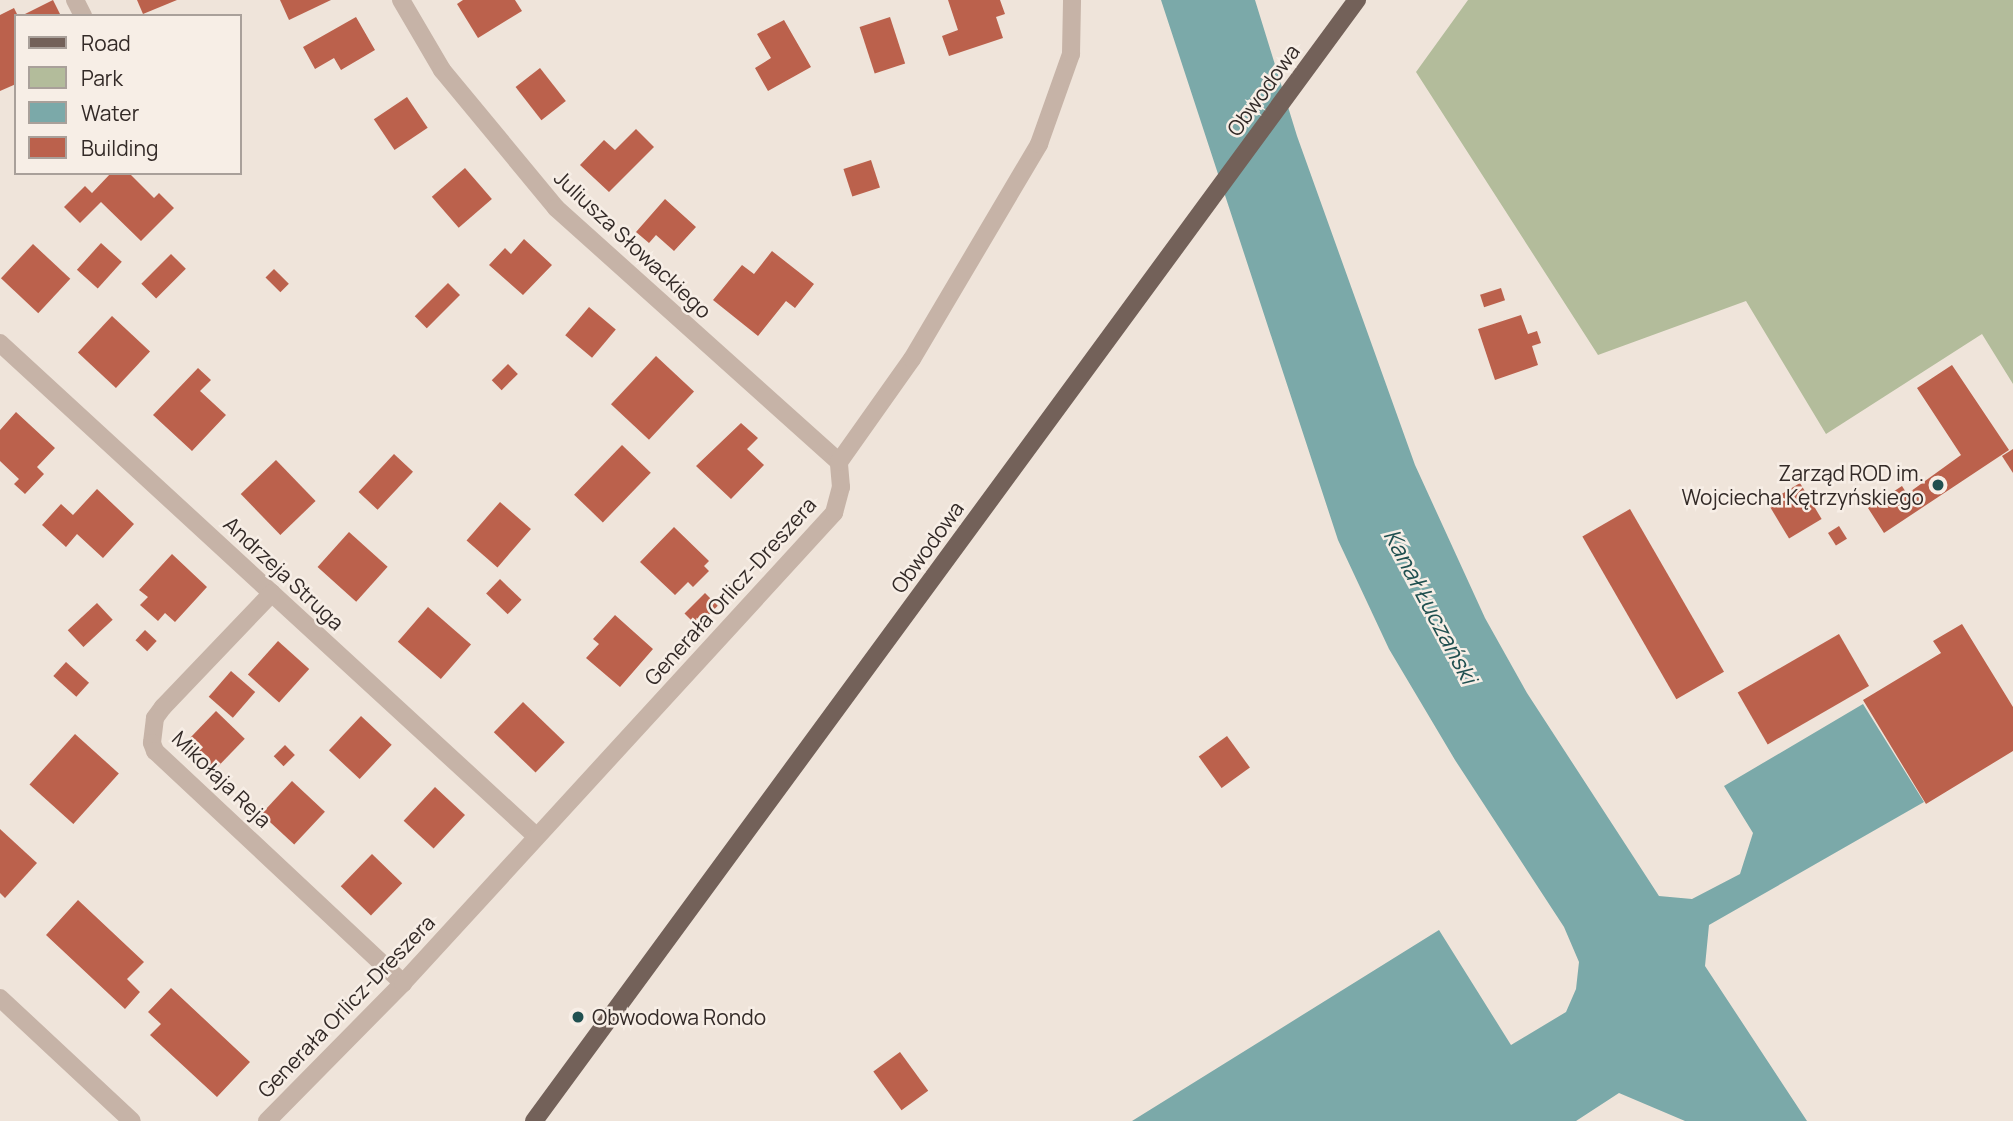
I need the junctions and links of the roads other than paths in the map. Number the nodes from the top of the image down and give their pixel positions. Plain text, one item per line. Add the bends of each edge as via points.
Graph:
1 (401, 0) edge
2 (1072, 0) edge
3 (1357, 0) edge
4 (0, 344) edge
5 (839, 461) junction
6 (272, 593) junction
7 (536, 836) junction
8 (403, 982) junction
9 (0, 998) edge
10 (132, 1121) edge
11 (267, 1121) edge
12 (534, 1121) edge

1 - 5 street, Juliusza Słowackiego via 442,70 556,208
2 - 5 street via 1071,54 1039,144 912,359
3 - 12 main road, Obwodowa
4 - 6 street, Andrzeja Struga
5 - 7 street, Generała Orlicz-Dreszera via 841,487 834,513
6 - 7 street, Andrzeja Struga
6 - 8 street, Mikołaja Reja via 163,706 155,718 152,743
7 - 8 street, Generała Orlicz-Dreszera
8 - 11 street, Generała Orlicz-Dreszera
9 - 10 street

